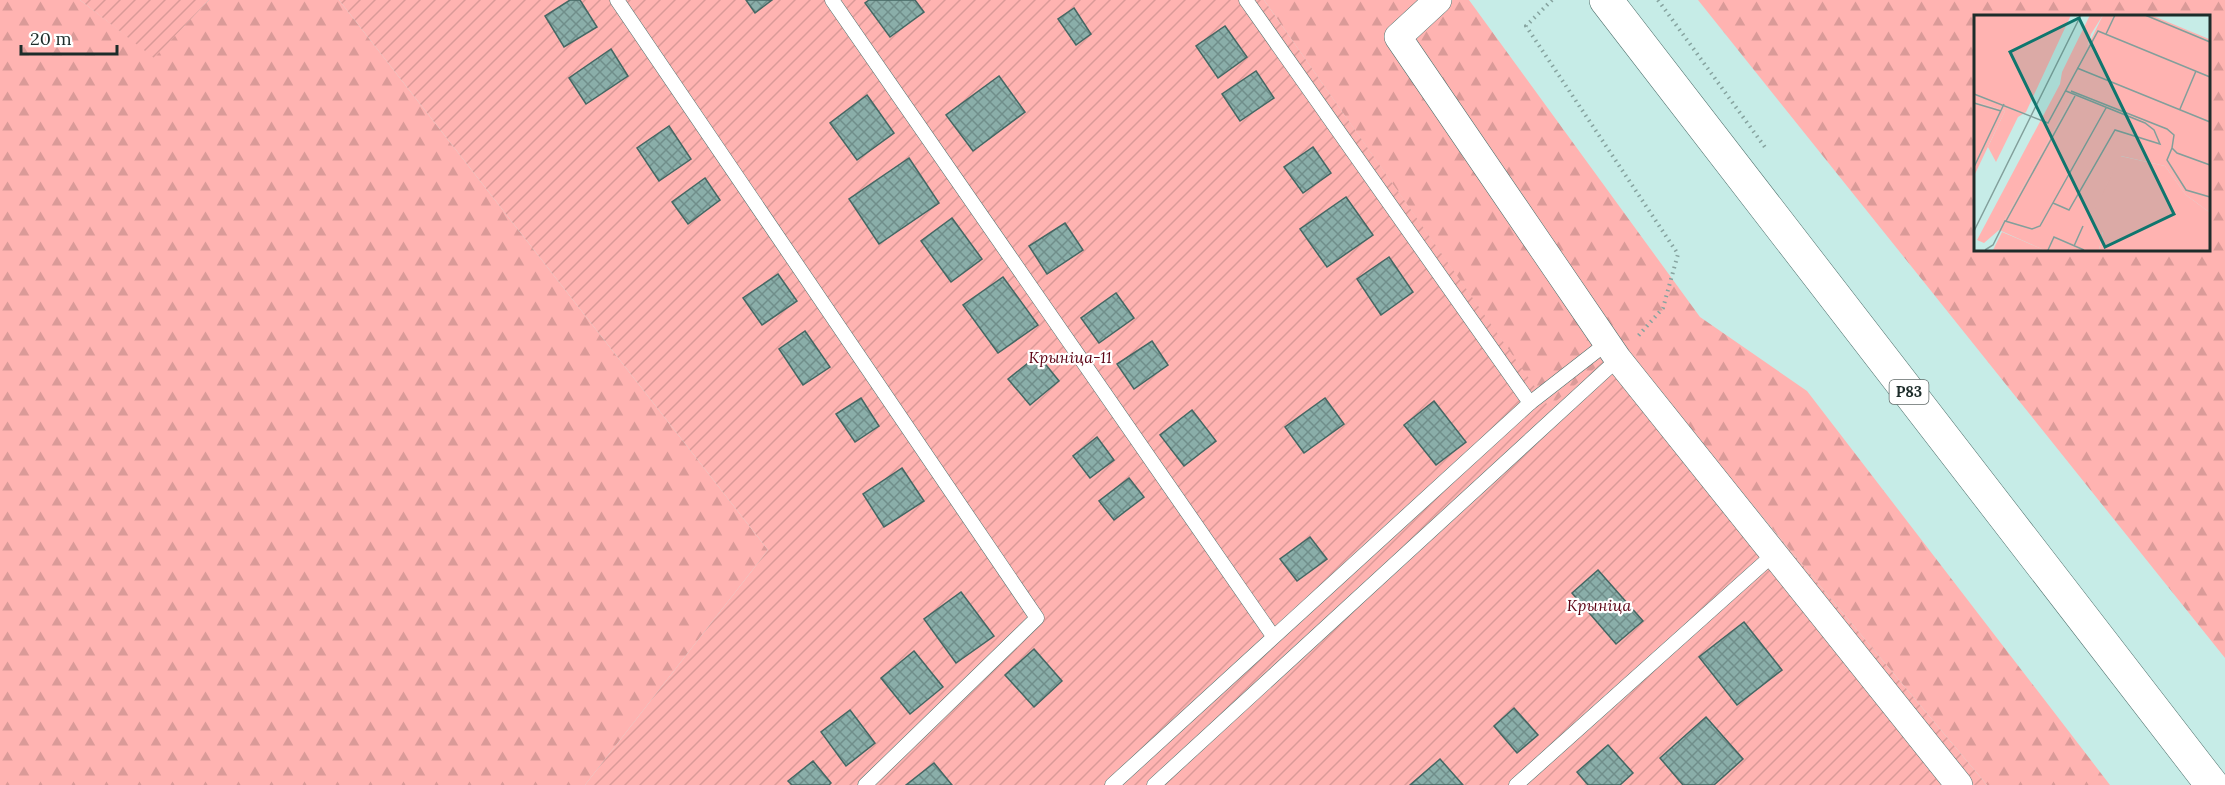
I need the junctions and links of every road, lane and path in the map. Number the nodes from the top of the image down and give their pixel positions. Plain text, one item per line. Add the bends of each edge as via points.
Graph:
1 (617, 0) edge
2 (832, 0) edge
3 (1246, 0) edge
4 (1438, 0) edge
5 (1552, 0) edge
6 (1606, 0) edge
7 (1613, 351) junction
8 (1530, 403) junction
9 (1775, 553) junction
10 (1273, 636) junction
11 (866, 785) edge
12 (1112, 785) edge
13 (1154, 785) edge
14 (1516, 785) edge
15 (1959, 785) edge
16 (2212, 785) edge

1 - 11 lane via 1037,618
2 - 10 lane
3 - 8 lane
4 - 7 street via 1398,37
5 - 7 path via 1526,26 1678,254 1663,308
6 - 16 main road, Р83
7 - 8 lane
7 - 9 street
7 - 13 lane
8 - 10 lane
9 - 14 lane
9 - 15 street
10 - 12 lane

